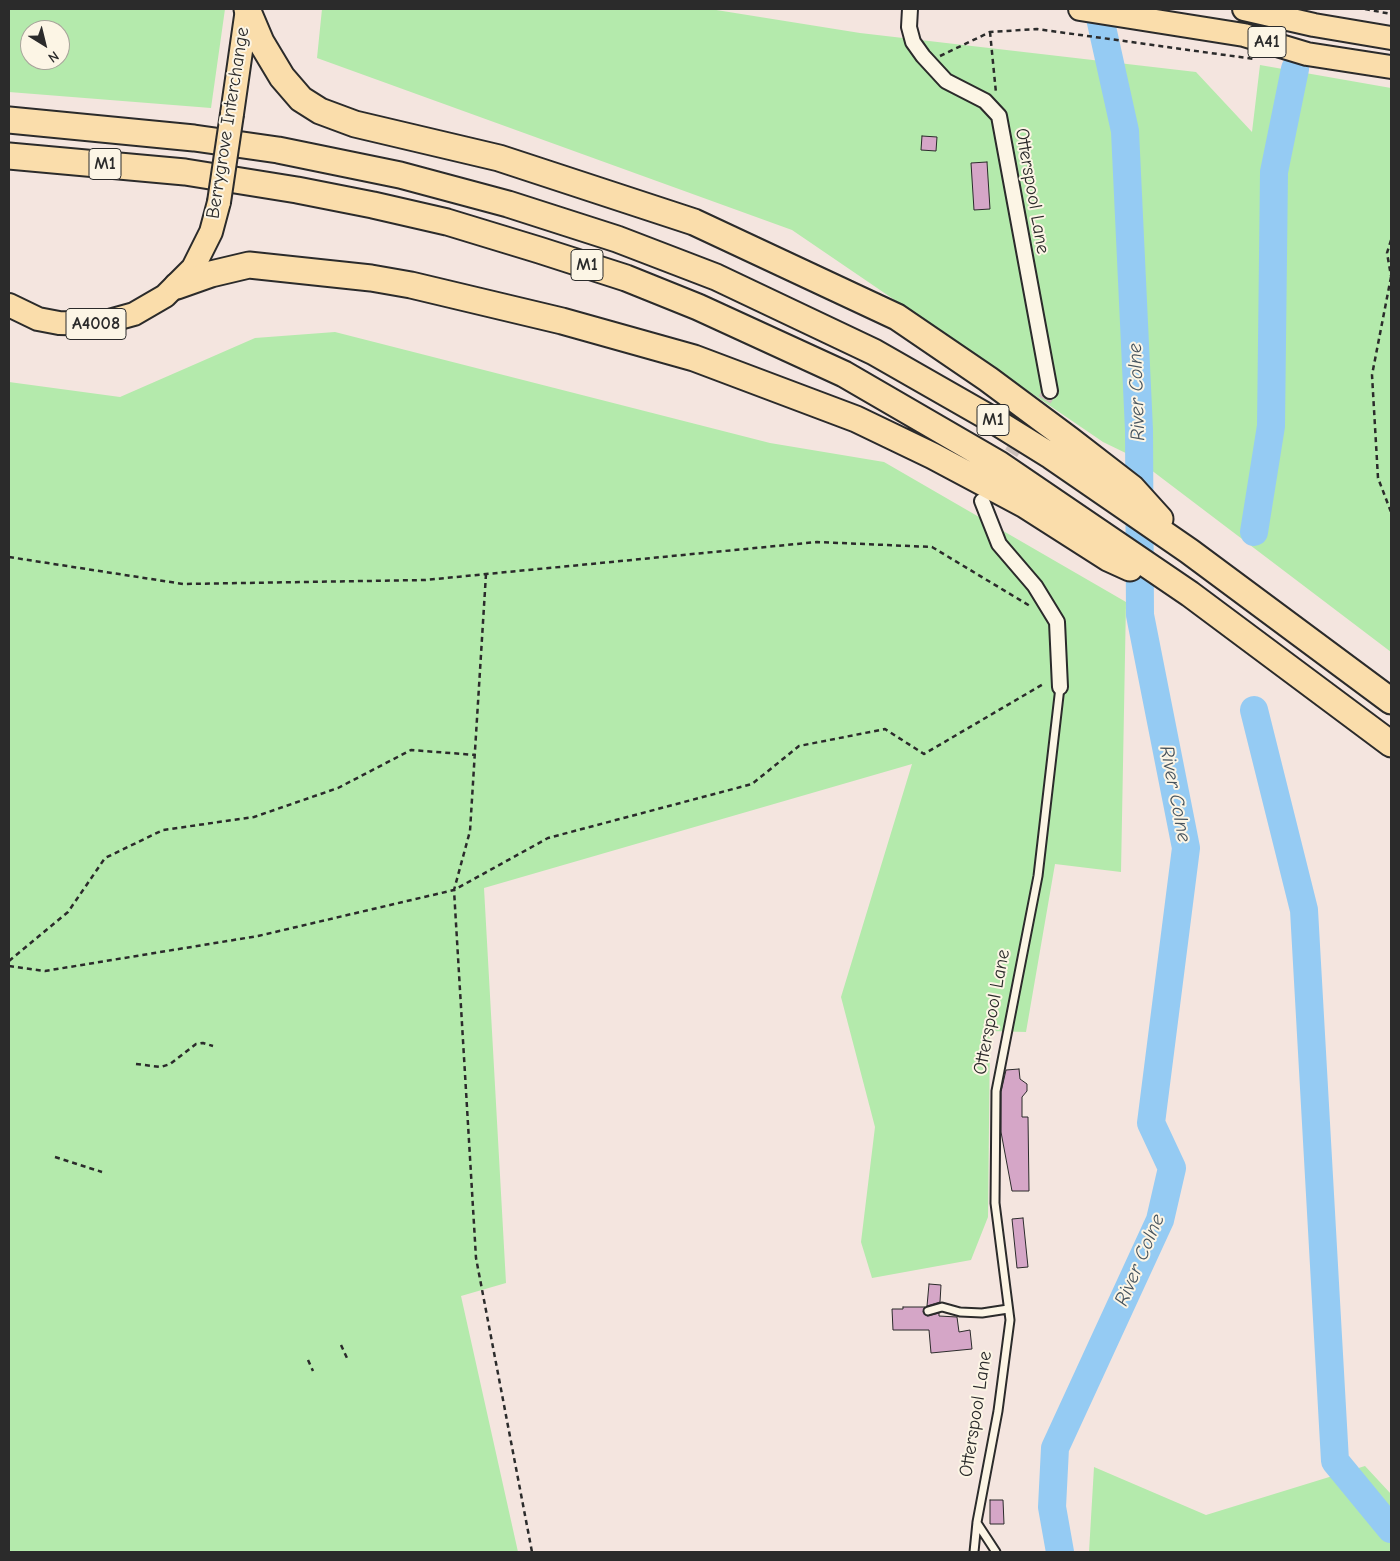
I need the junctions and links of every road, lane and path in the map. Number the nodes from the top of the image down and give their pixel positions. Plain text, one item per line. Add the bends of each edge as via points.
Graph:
1 (247, 9) edge
2 (910, 9) edge
3 (1081, 9) edge
4 (1244, 9) edge
5 (1365, 9) edge
6 (1391, 14) edge
7 (990, 32) junction
8 (1391, 38) edge
9 (1160, 46) dead end
10 (929, 62) junction
11 (1391, 66) edge
12 (999, 116) junction
13 (9, 120) edge
14 (9, 156) edge
15 (1391, 240) edge
16 (1391, 277) edge
17 (177, 286) junction
18 (9, 304) edge
19 (1050, 391) tunnel mouth
20 (982, 501) dead end
21 (1391, 512) edge
22 (1107, 547) junction
23 (1189, 551) junction
24 (9, 557) edge
25 (486, 574) junction
26 (1032, 607) dead end
27 (1059, 681) junction
28 (1391, 701) edge
29 (1391, 744) edge
30 (476, 755) junction
31 (454, 890) junction
32 (9, 961) edge
33 (9, 966) edge
34 (213, 1046) dead end
35 (136, 1064) dead end
36 (55, 1158) dead end
37 (102, 1172) dead end
38 (1008, 1309) junction
39 (928, 1311) dead end
40 (340, 1345) dead end
41 (347, 1358) dead end
42 (308, 1360) dead end
43 (313, 1371) dead end
44 (977, 1522) junction
45 (532, 1552) edge
46 (974, 1552) edge
47 (996, 1552) edge

1 - 17 highway, Berrygrove Interchange / A4008, bridge via 219,202 203,249 193,268
1 - 23 highway, M1 via 261,42 282,77 301,98 320,111 355,124 499,158 694,222 897,317 1015,398 1132,488
2 - 10 street, Otterspool Lane via 909,27 913,42
3 - 11 highway, A41 via 1244,34 1307,54
4 - 8 highway, A41
5 - 6 path
7 - 9 path via 1037,29
7 - 10 path
7 - 12 path
10 - 12 street, Otterspool Lane via 946,80 985,101
12 - 19 street, Otterspool Lane
13 - 23 highway, M1 via 148,132 278,150 400,175 508,204 617,239 716,277 874,352 993,420
14 - 22 highway, M1 via 185,172 307,192 447,222 626,278 772,339 844,374 999,464
15 - 16 path via 1388,253
16 - 21 path via 1372,375 1378,478
17 - 18 highway, Berrygrove Interchange / A4008 via 148,308 98,324 59,324 38,319
17 - 22 highway, M1 via 249,265 371,278 562,321 694,358 856,419
20 - 27 street, Otterspool Lane via 999,544 1035,586 1056,622
22 - 29 highway, M1 via 1190,594
23 - 28 highway, M1
24 - 25 path via 183,584 425,580
25 - 26 path via 817,542 932,547
25 - 30 path
27 - 31 path via 924,754 885,729 799,746 752,784 548,838
27 - 38 lane, Otterspool Lane via 1038,876 996,1091 995,1203
30 - 31 path via 470,831
30 - 32 path via 412,750 338,788 254,817 163,830 105,858 68,912
31 - 33 path via 258,936 45,971
31 - 45 path via 476,1258
34 - 35 path via 196,1044 161,1067
36 - 37 path
38 - 39 lane via 982,1313 942,1307
38 - 44 lane, Otterspool Lane via 1010,1320 998,1411
40 - 41 path
42 - 43 path
44 - 46 lane, Otterspool Lane
44 - 47 lane

